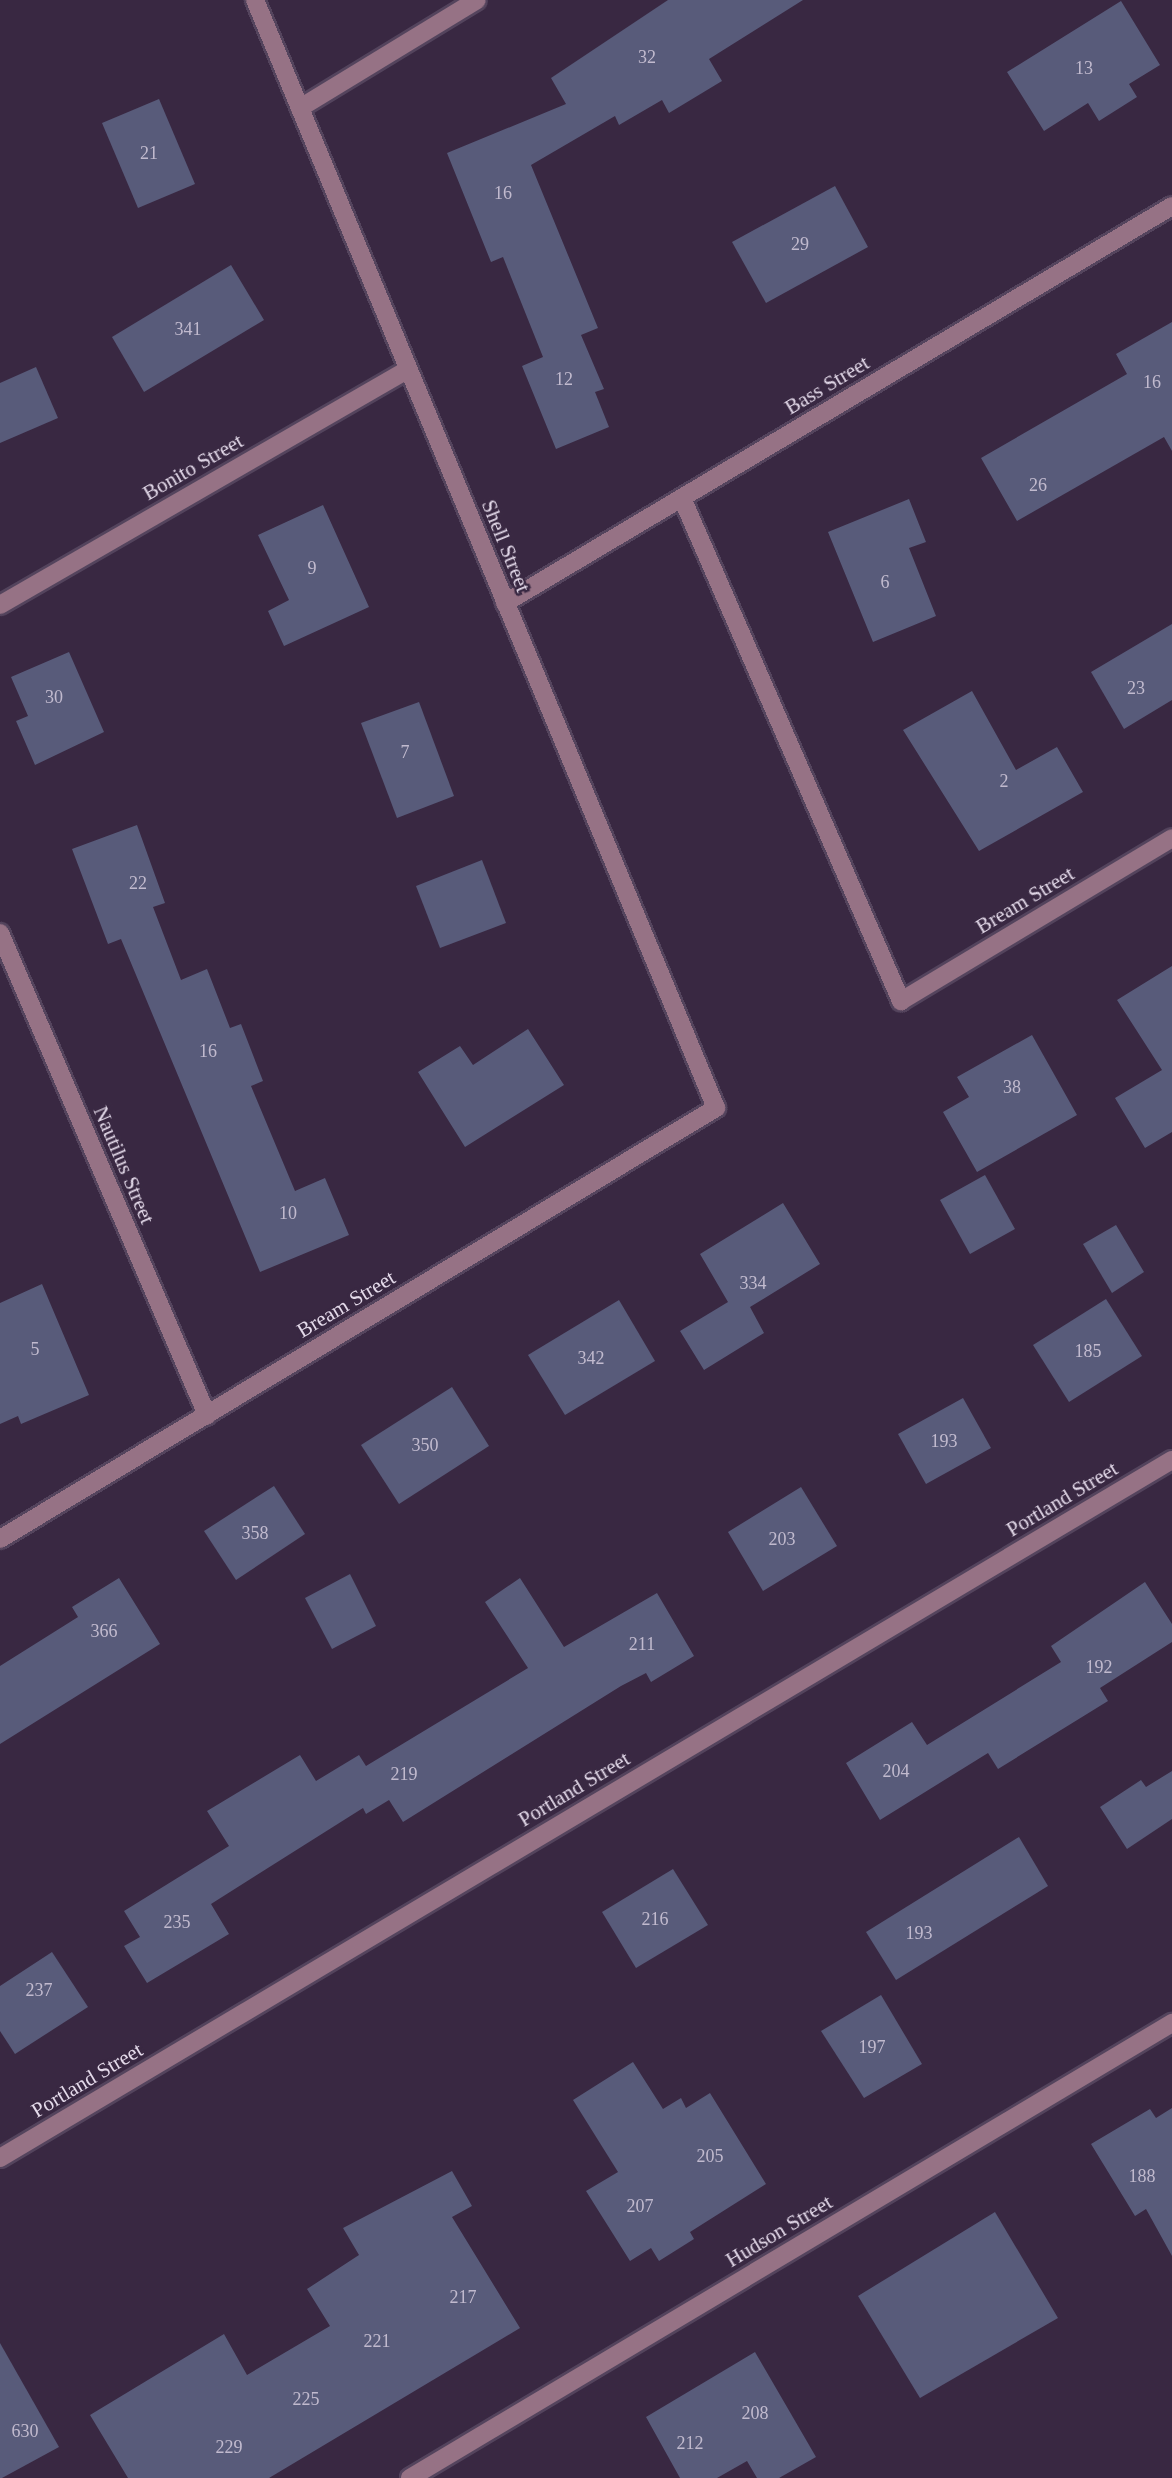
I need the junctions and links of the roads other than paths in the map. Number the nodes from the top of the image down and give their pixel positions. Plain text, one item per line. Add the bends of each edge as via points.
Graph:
1 (255, 0) edge
2 (477, 0) edge
3 (300, 108) junction
4 (1172, 206) edge
5 (408, 369) junction
6 (682, 498) junction
7 (505, 603) junction
8 (0, 605) edge
9 (1172, 838) edge
10 (0, 933) edge
11 (716, 1108) joint
12 (207, 1415) junction
13 (1172, 1460) edge
14 (0, 1539) edge
15 (1172, 2023) edge
16 (0, 2158) edge
17 (410, 2478) edge

1 - 3 street, Shell Street
2 - 3 street
3 - 5 street, Shell Street
4 - 6 street, Bass Street
5 - 7 street, Shell Street
5 - 8 street, Bonito Street
6 - 7 street, Bass Street
6 - 9 street, Bream Street via 901,1001
7 - 11 street, Shell Street
10 - 12 street, Nautilus Street
11 - 12 street, Bream Street
12 - 14 street, Bream Street
13 - 16 street, Portland Street
15 - 17 street, Hudson Street

